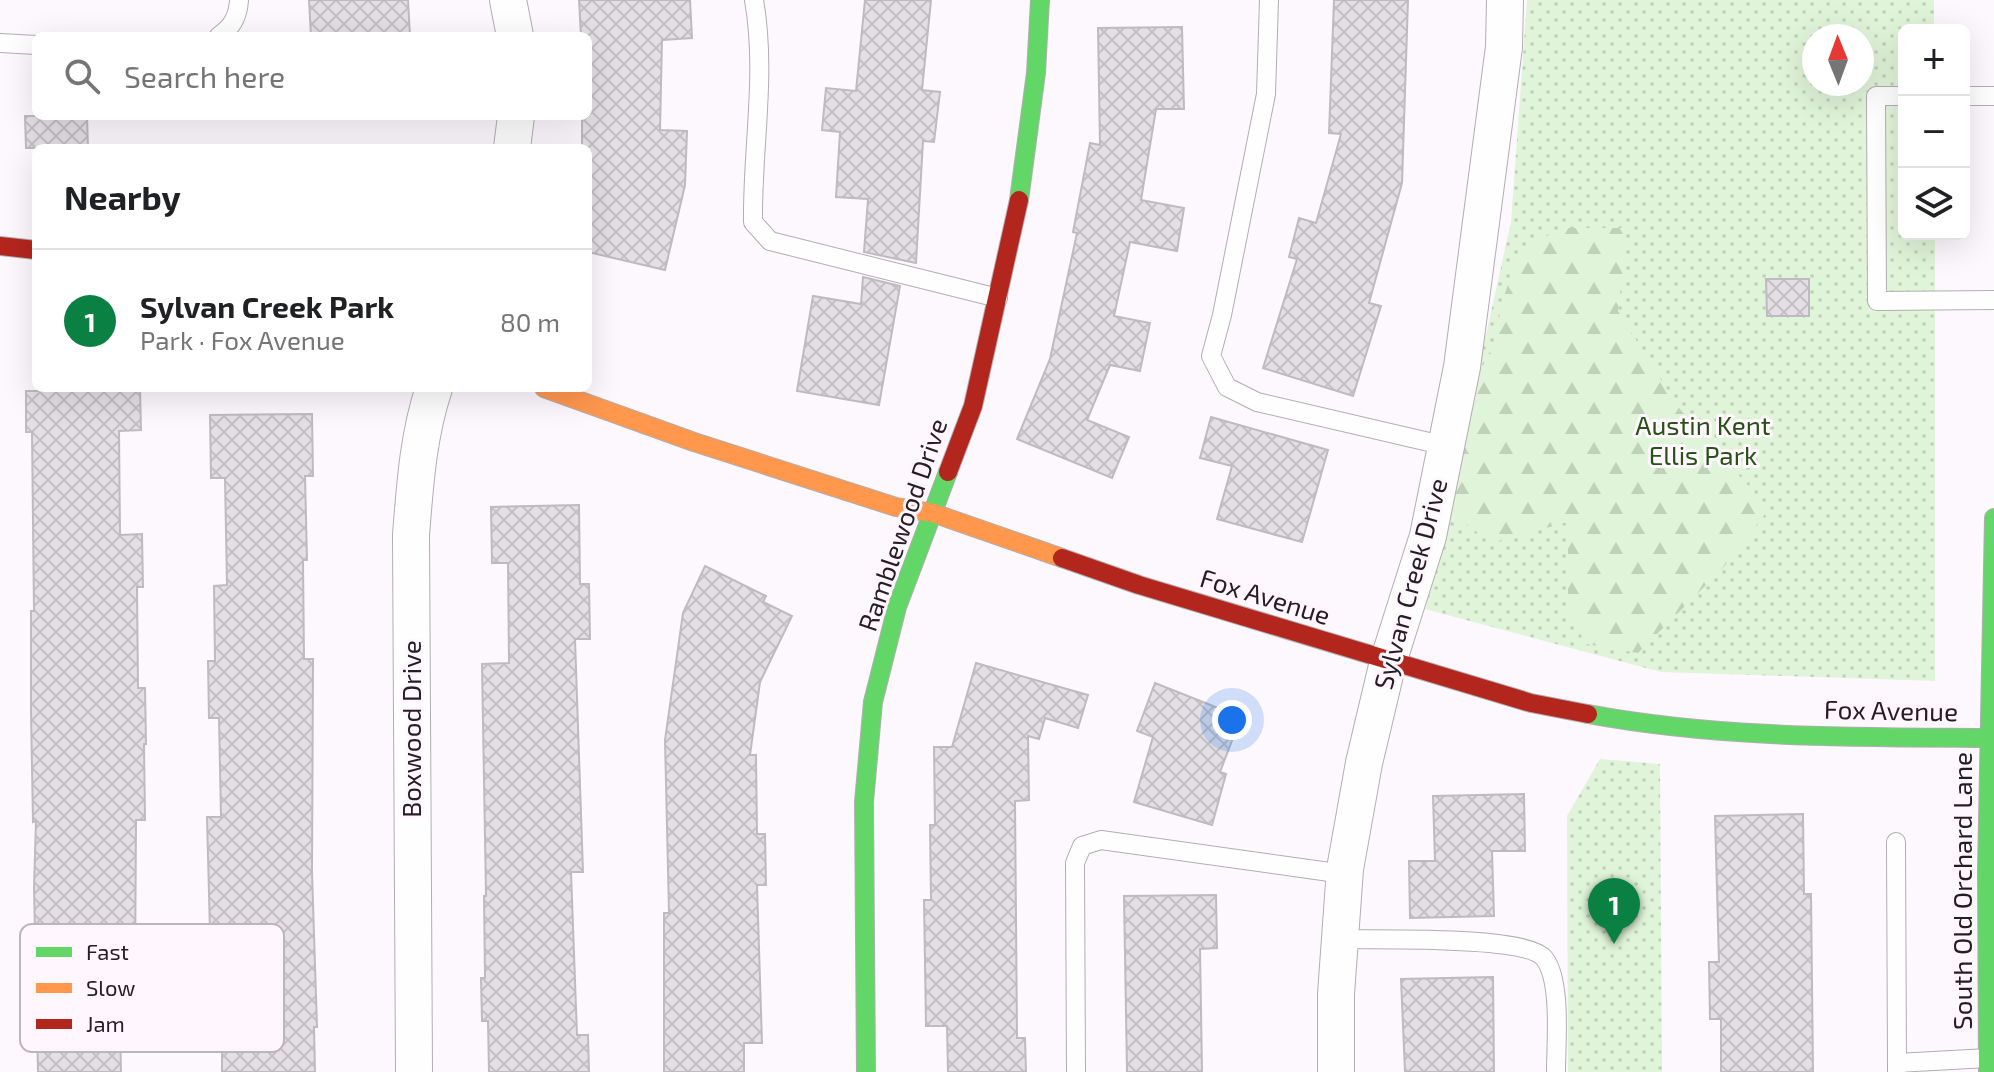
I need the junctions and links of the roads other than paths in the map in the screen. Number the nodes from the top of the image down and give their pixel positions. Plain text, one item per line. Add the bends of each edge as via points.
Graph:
1 (239, 0) edge
2 (508, 0) edge
3 (754, 0) edge
4 (1040, 0) edge
5 (1269, 0) edge
6 (1505, 0) edge
7 (225, 32) edge
8 (514, 32) edge
9 (0, 43) edge
10 (32, 45) edge
11 (1898, 96) edge
12 (1970, 96) edge
13 (1994, 96) edge
14 (516, 120) edge
15 (512, 144) edge
16 (0, 246) edge
17 (32, 250) edge
18 (998, 298) junction
19 (1994, 300) edge
20 (433, 392) edge
21 (555, 392) edge
22 (1446, 446) junction
23 (933, 513) junction
24 (1994, 518) edge
25 (1388, 662) junction
26 (1992, 738) edge
27 (1896, 842) dead end
28 (1344, 874) junction
29 (1340, 939) junction
30 (1990, 1063) edge
31 (1897, 1068) edge
32 (414, 1072) edge
33 (866, 1072) edge
34 (1076, 1072) edge
35 (1336, 1072) edge
36 (1556, 1072) edge

1 - 7 lane
2 - 8 street
3 - 18 lane via 760,82 753,222 770,241
4 - 18 street, Ramblewood Drive via 1017,217
5 - 22 lane via 1266,94 1211,356 1227,387 1257,402
6 - 22 street, Sylvan Creek Drive via 1504,47 1462,367
9 - 10 lane
11 - 19 lane via 1876,96 1877,301
12 - 13 lane
14 - 15 street
16 - 17 street
18 - 23 street, Ramblewood Drive via 973,406
20 - 32 street, Boxwood Drive via 415,472 411,535
21 - 23 street, Fox Avenue via 881,503
22 - 25 street, Sylvan Creek Drive via 1428,536
23 - 25 street, Fox Avenue via 1139,585
23 - 33 street, Ramblewood Drive via 897,607 873,702 864,802
24 - 26 street, South Old Orchard Lane
25 - 26 street, Fox Avenue via 1531,703 1621,720 1790,736
25 - 28 street, Sylvan Creek Drive
26 - 30 street, South Old Orchard Lane via 1987,870
27 - 31 lane
28 - 29 street, Sylvan Creek Drive
28 - 34 lane via 1101,840 1082,846 1075,863
29 - 35 street, Sylvan Creek Drive
29 - 36 lane via 1495,942 1536,950 1554,978
30 - 31 lane

